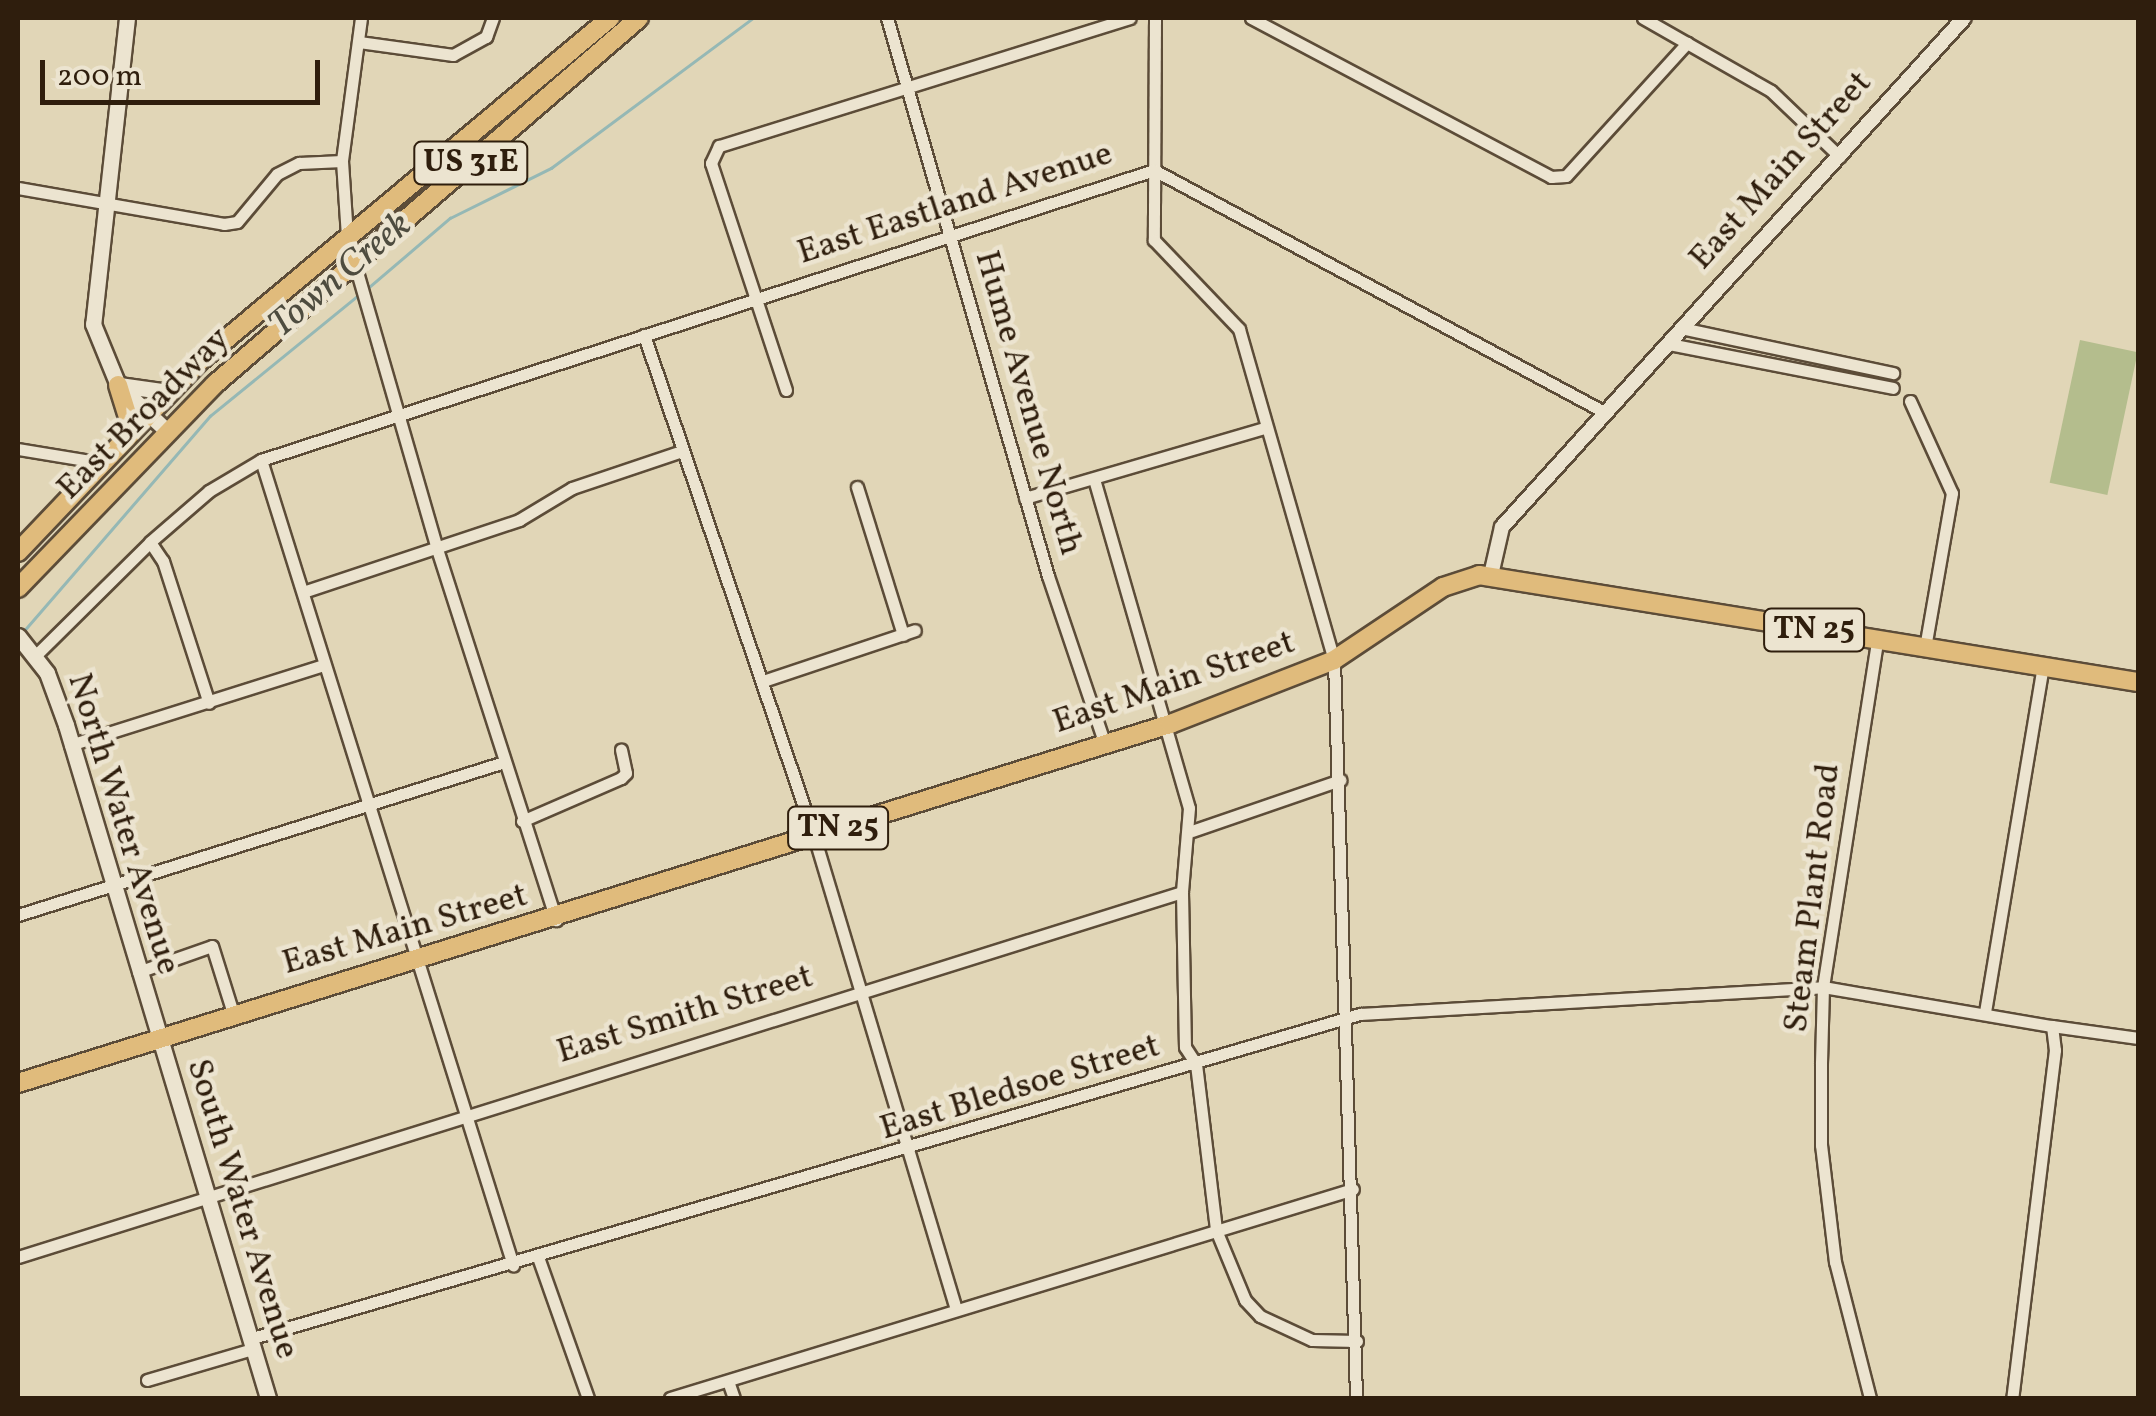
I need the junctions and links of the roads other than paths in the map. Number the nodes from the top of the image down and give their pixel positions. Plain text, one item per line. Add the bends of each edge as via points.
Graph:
1 (127, 18) edge
2 (361, 18) edge
3 (493, 18) edge
4 (610, 18) edge
5 (639, 18) edge
6 (887, 18) edge
7 (1130, 18) edge
8 (1155, 18) edge
9 (1250, 18) edge
10 (1644, 18) edge
11 (1964, 18) edge
12 (359, 42) junction
13 (1687, 43) junction
14 (908, 86) junction
15 (1840, 157) junction
16 (342, 161) junction
17 (1154, 170) junction
18 (18, 188) edge
19 (106, 204) junction
20 (952, 234) junction
21 (347, 237) junction
22 (359, 271) junction
23 (753, 298) junction
24 (1681, 328) junction
25 (644, 335) junction
26 (1669, 344) junction
27 (1893, 374) dead end
28 (118, 385) junction
29 (1893, 388) dead end
30 (786, 390) dead end
31 (170, 392) junction
32 (1910, 400) dead end
33 (400, 412) junction
34 (1606, 413) junction
35 (146, 414) junction
36 (1264, 428) junction
37 (132, 430) junction
38 (168, 432) junction
39 (18, 449) edge
40 (682, 451) junction
41 (261, 460) junction
42 (103, 463) junction
43 (1094, 479) junction
44 (856, 487) dead end
45 (1025, 498) junction
46 (150, 542) junction
47 (436, 549) junction
48 (18, 552) edge
49 (1491, 575) junction
50 (18, 588) edge
51 (303, 592) junction
52 (1877, 641) junction
53 (27, 646) edge
54 (1925, 647) junction
55 (1334, 660) junction
56 (323, 665) junction
57 (2044, 666) junction
58 (763, 681) junction
59 (2138, 682) edge
60 (209, 703) junction
61 (1167, 715) junction
62 (70, 744) junction
63 (1105, 744) junction
64 (621, 750) dead end
65 (504, 762) junction
66 (1340, 780) junction
67 (368, 807) junction
68 (522, 820) junction
69 (1192, 830) junction
70 (814, 836) junction
71 (111, 886) junction
72 (1182, 892) junction
73 (18, 915) edge
74 (556, 920) junction
75 (420, 961) junction
76 (138, 972) junction
77 (1823, 987) junction
78 (860, 989) junction
79 (1984, 1012) junction
80 (233, 1013) junction
81 (1346, 1018) junction
82 (2052, 1026) junction
83 (158, 1037) junction
84 (2138, 1038) edge
85 (1196, 1064) junction
86 (18, 1083) edge
87 (466, 1112) junction
88 (910, 1151) junction
89 (1353, 1188) junction
90 (206, 1194) junction
91 (1216, 1230) junction
92 (18, 1257) edge
93 (538, 1257) junction
94 (512, 1264) junction
95 (956, 1310) junction
96 (1357, 1341) junction
97 (251, 1344) junction
98 (147, 1380) dead end
99 (728, 1381) junction
100 (268, 1398) edge
101 (588, 1398) edge
102 (670, 1398) edge
103 (734, 1398) edge
104 (1356, 1398) edge
105 (1870, 1398) edge
106 (2012, 1398) edge

1 - 19 main road
2 - 12 street
3 - 12 street via 486,38 464,52
4 - 21 main road, East Broadway / US 31E
5 - 22 main road, East Broadway / US 31E
6 - 14 street, Hume Avenue North
7 - 14 street
8 - 17 street
9 - 13 street via 1550,177 1566,176
10 - 13 street
11 - 15 street, East Main Street
12 - 16 street
13 - 15 street via 1770,90
14 - 20 street, Hume Avenue North
14 - 23 street via 718,146 712,156
15 - 24 street, East Main Street
16 - 19 street via 299,163 277,174 236,222
16 - 21 street
17 - 20 street, East Eastland Avenue
17 - 34 street, East Eastland Avenue
17 - 36 street via 1154,240 1239,330
18 - 19 street
19 - 28 main road via 93,324
20 - 23 street, East Eastland Avenue
20 - 45 street, Hume Avenue North
21 - 22 street
21 - 31 main road, East Broadway / US 31E
22 - 33 street
22 - 38 main road, East Broadway / US 31E
23 - 25 street, East Eastland Avenue
23 - 30 street
24 - 26 street, East Main Street
24 - 27 street
25 - 33 street, East Eastland Avenue
25 - 40 street
26 - 29 street
26 - 34 street, East Main Street
28 - 31 main road
28 - 35 main road
28 - 37 main road
31 - 35 main road, East Broadway / US 31E
32 - 54 street via 1952,493
33 - 41 street, East Eastland Avenue
33 - 47 street
34 - 49 street, East Main Street via 1502,527
35 - 37 main road, East Broadway / US 31E
35 - 38 main road
36 - 43 street
36 - 55 street
37 - 42 main road, East Broadway / US 31E
38 - 50 main road, East Broadway / US 31E
39 - 42 street
40 - 47 street via 572,488 519,520
40 - 58 street
41 - 46 street, East Eastland Avenue via 208,491
41 - 51 street
42 - 48 main road, East Broadway / US 31E
43 - 45 street
43 - 61 street
44 - 58 street via 909,632
45 - 63 street, Hume Avenue North
46 - 53 street, East Eastland Avenue
46 - 60 street via 163,561
47 - 51 street
47 - 65 street
49 - 52 main road, TN 25
49 - 55 main road, East Main Street / TN 25 via 1443,587
51 - 56 street
52 - 54 main road, TN 25
52 - 77 street, Steam Plant Road
53 - 62 main road, North Water Avenue via 48,673
54 - 57 main road, TN 25
55 - 61 main road, East Main Street / TN 25
55 - 66 street
56 - 60 street
56 - 67 street
57 - 59 main road, TN 25
57 - 79 street
58 - 70 street
60 - 62 street
61 - 63 main road, East Main Street / TN 25
61 - 69 street
62 - 71 main road, North Water Avenue
63 - 70 main road, East Main Street / TN 25
64 - 68 street via 621,778
65 - 67 street
65 - 68 street
66 - 69 street
66 - 81 street
67 - 71 street
67 - 75 street
68 - 74 street
69 - 72 street
70 - 74 main road, East Main Street / TN 25
70 - 78 street
71 - 73 street
71 - 76 main road, North Water Avenue
72 - 78 street, East Smith Street
72 - 85 street via 1185,1046
74 - 75 main road, East Main Street / TN 25
75 - 80 main road, East Main Street / TN 25
75 - 87 street
76 - 80 street via 212,946
76 - 83 main road, North Water Avenue
77 - 79 street, East Bledsoe Street
77 - 81 street, East Bledsoe Street
77 - 105 street, Steam Plant Road via 1821,1144 1828,1216
78 - 87 street, East Smith Street
78 - 88 street
79 - 82 street, East Bledsoe Street
80 - 83 main road, East Main Street / TN 25
81 - 85 street, East Bledsoe Street
81 - 89 street
82 - 84 street, East Bledsoe Street
82 - 106 street via 2055,1050
83 - 86 main road, TN 25
83 - 90 main road, South Water Avenue
85 - 88 street, East Bledsoe Street
85 - 91 street
87 - 90 street, East Smith Street
87 - 94 street
88 - 93 street, East Bledsoe Street
88 - 95 street
89 - 91 street
89 - 96 street
90 - 92 street, East Smith Street
90 - 97 main road, South Water Avenue
91 - 95 street
91 - 96 street via 1245,1300 1260,1316 1312,1340
93 - 94 street, East Bledsoe Street
93 - 101 street
94 - 97 street, East Bledsoe Street
95 - 99 street
96 - 104 street
97 - 98 street, East Bledsoe Street
97 - 100 main road, South Water Avenue
99 - 102 street
99 - 103 street

